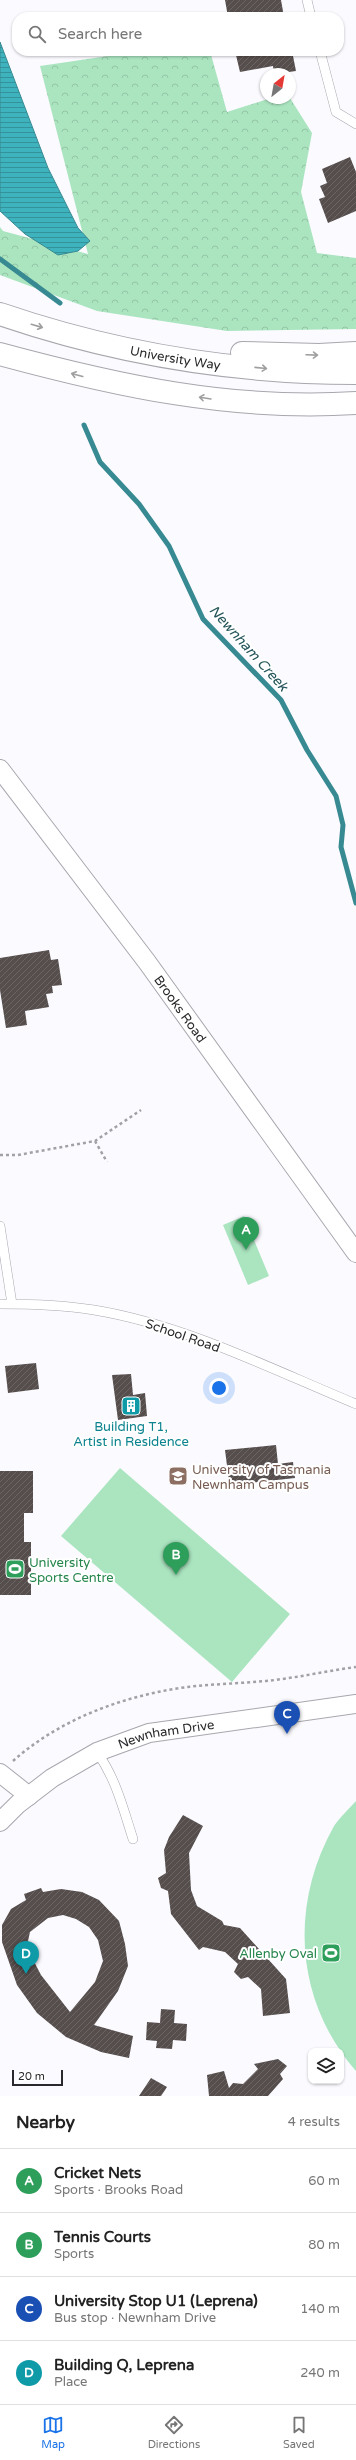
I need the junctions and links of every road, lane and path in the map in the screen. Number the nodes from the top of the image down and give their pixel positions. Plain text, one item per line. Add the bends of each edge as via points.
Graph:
1 (307, 0) edge
2 (310, 12) edge
3 (321, 56) edge
4 (356, 124) edge
5 (0, 314) edge
6 (78, 338) junction
7 (356, 353) edge
8 (0, 354) edge
9 (356, 373) edge
10 (243, 404) junction
11 (356, 404) edge
12 (356, 418) edge
13 (0, 769) edge
14 (140, 1110) dead end
15 (95, 1141) junction
16 (0, 1155) edge
17 (107, 1162) dead end
18 (0, 1226) edge
19 (356, 1253) edge
20 (0, 1304) edge
21 (12, 1304) junction
22 (356, 1404) edge
23 (356, 1667) edge
24 (356, 1704) edge
25 (97, 1752) junction
26 (6, 1768) edge
27 (29, 1796) junction
28 (3, 1813) edge
29 (133, 1839) dead end

1 - 2 lane
3 - 4 lane via 336,112
5 -> 6 main road, University Way
6 -> 7 main road via 205,352 318,355
6 -> 9 main road, University Way via 192,361 276,370
10 -> 8 main road via 86,377
10 - 11 main road
10 - 12 main road via 300,414
13 - 19 street, Brooks Road via 147,962
14 - 15 path
15 - 16 path
15 - 17 path
18 - 21 lane
20 - 21 lane, School Road
21 - 22 lane, School Road via 94,1310 141,1321 204,1341
23 - 26 path via 267,1681 196,1686 144,1695 87,1714 36,1741
24 - 25 street, Newnham Drive via 149,1733
25 - 27 street, Newnham Drive via 52,1778
25 - 29 lane via 110,1769 118,1787
26 - 27 street
27 - 28 street, Newnham Drive

